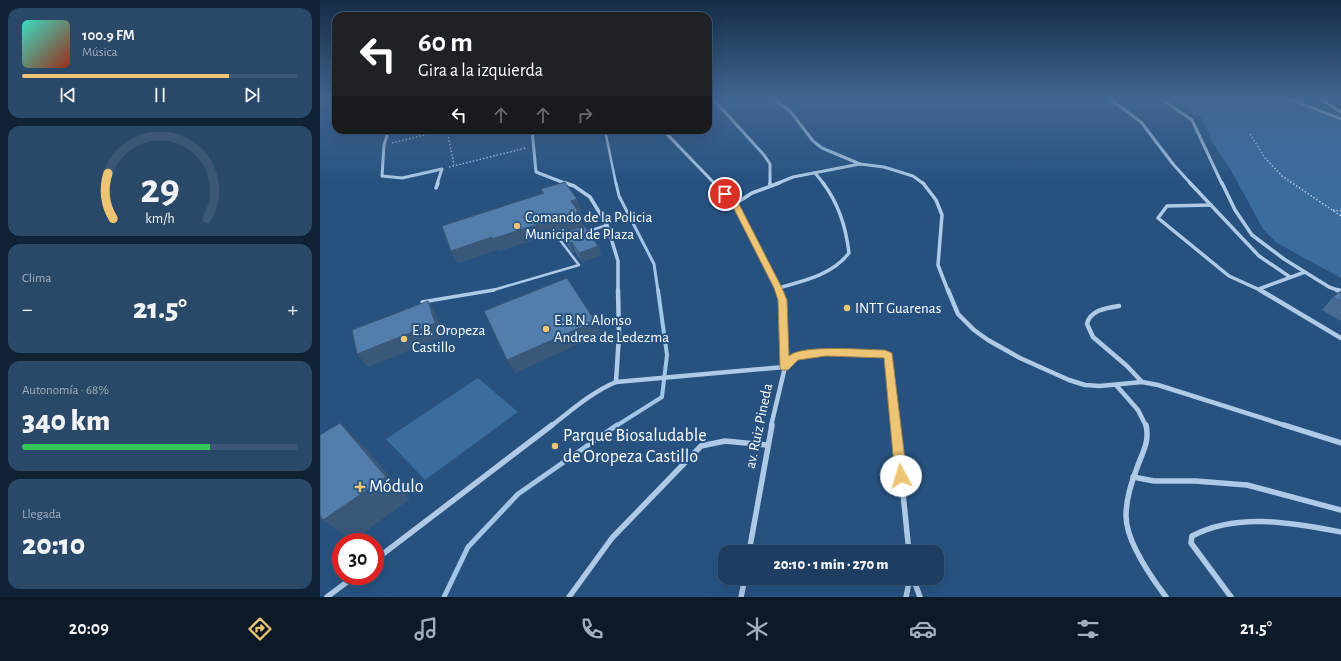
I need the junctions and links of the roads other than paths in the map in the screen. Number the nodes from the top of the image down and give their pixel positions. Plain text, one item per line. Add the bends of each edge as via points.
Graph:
1 (739, 127) edge
2 (802, 127) edge
3 (1145, 127) edge
4 (1195, 127) edge
5 (388, 134) edge
6 (532, 134) edge
7 (667, 134) edge
8 (860, 164) junction
9 (815, 173) junction
10 (770, 185) junction
11 (436, 188) dead end
12 (735, 204) junction
13 (1211, 205) junction
14 (607, 225) junction
15 (580, 234) edge
16 (574, 236) edge
17 (1305, 272) junction
18 (1290, 277) junction
19 (778, 288) junction
20 (1259, 289) junction
21 (1341, 292) edge
22 (422, 302) edge
23 (1119, 306) dead end
24 (1341, 338) edge
25 (785, 367) junction
26 (616, 382) junction
27 (1142, 382) junction
28 (1116, 385) junction
29 (1341, 443) edge
30 (767, 445) junction
31 (1133, 477) junction
32 (1341, 510) edge
33 (1341, 532) edge
34 (750, 545) edge
35 (908, 545) edge
36 (384, 553) edge
37 (342, 585) edge
38 (744, 585) edge
39 (909, 585) edge
40 (916, 585) edge
41 (327, 597) edge
42 (569, 597) edge
43 (741, 597) edge
44 (906, 597) edge
45 (920, 597) edge
46 (1166, 597) edge
47 (1231, 597) edge

1 - 10 street via 770,164
2 - 8 street via 822,148
3 - 13 street via 1173,164
4 - 17 street via 1235,210 1252,235
5 - 11 street via 384,145 382,176 402,178 442,169
6 - 14 street via 536,172 574,186 590,197
7 - 12 street, av. Ruiz Pineda
8 - 9 street
8 - 28 street via 884,167 913,176 924,183 936,200 942,215 938,265 958,314 969,326 1020,358 1069,380 1085,385
9 - 10 street
9 - 19 street via 826,183 842,216 849,253 831,269
10 - 12 street
12 - 19 street, av. Ruiz Pineda
13 - 18 street via 1259,256
13 - 20 street via 1167,206 1158,218 1229,276
14 - 15 lane
14 - 26 street via 618,261 619,335
16 - 22 lane via 560,240 579,265 492,290
17 - 18 street
17 - 21 street
18 - 20 street
19 - 25 street, av. Ruiz Pineda via 782,300
20 - 24 street
23 - 27 street via 1092,314 1086,323 1087,329
25 - 26 street
25 - 30 street, av. Ruiz Pineda
25 - 35 street via 795,356 826,352 889,356
26 - 36 street via 590,396
27 - 28 street
27 - 29 street
28 - 31 street via 1136,408 1149,432
30 - 34 street, av. Ruiz Pineda
30 - 42 street via 723,441 701,446 612,538
31 - 32 street via 1154,481 1247,485
31 - 46 street via 1126,518 1133,540 1155,584
33 - 47 street via 1257,521 1223,524 1200,530 1192,536 1191,542
37 - 41 street
38 - 43 street
39 - 44 street
40 - 45 street

